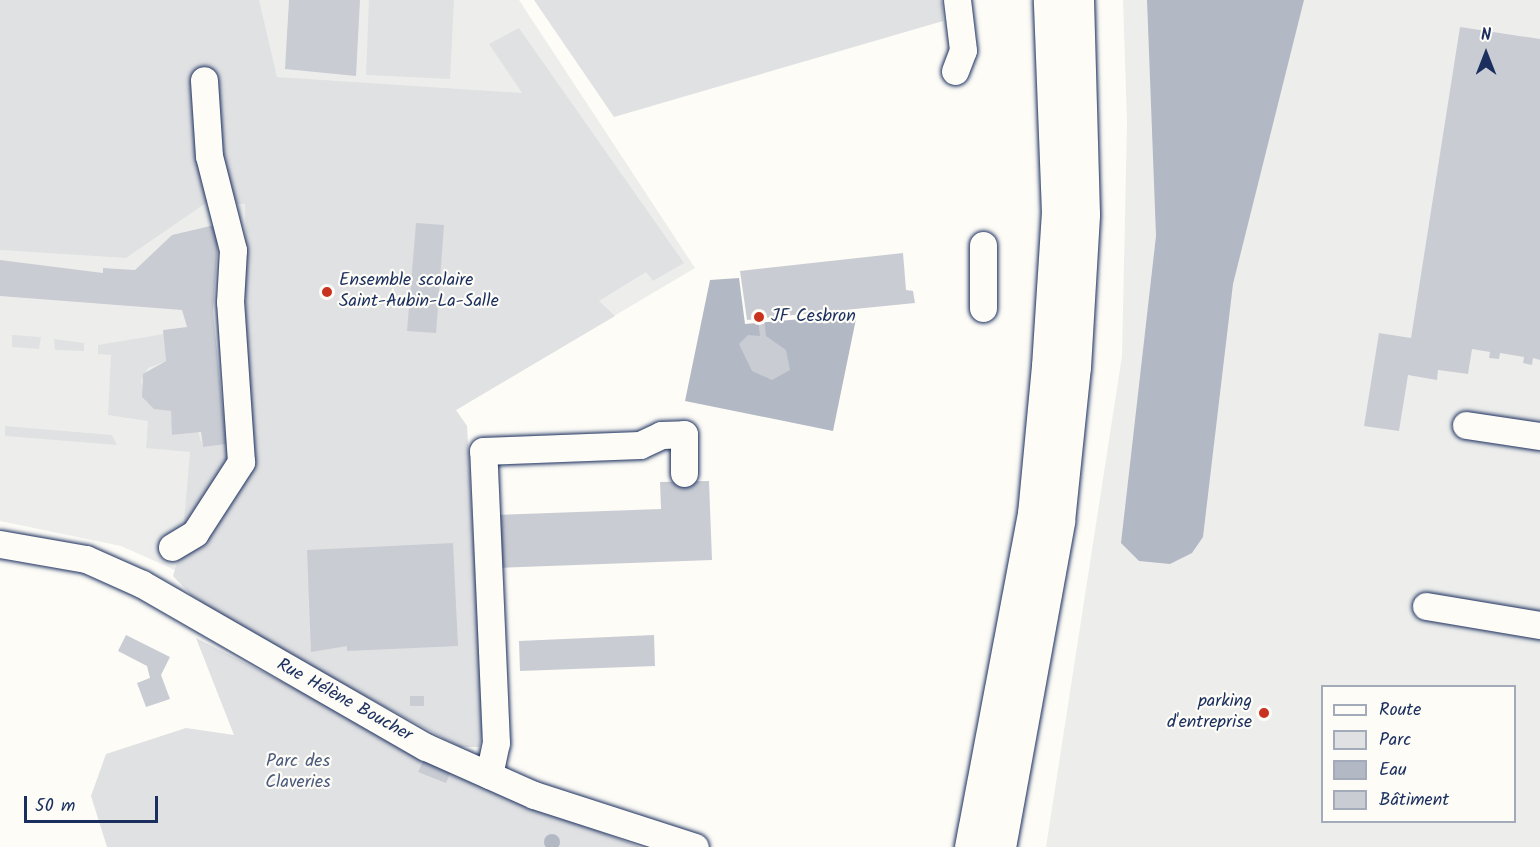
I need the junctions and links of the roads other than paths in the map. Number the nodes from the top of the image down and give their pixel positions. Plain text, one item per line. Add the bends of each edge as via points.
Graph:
1 (957, 0) edge
2 (1050, 0) edge
3 (1077, 0) edge
4 (955, 71) dead end
5 (204, 80) dead end
6 (983, 245) dead end
7 (983, 308) dead end
8 (1466, 425) dead end
9 (1540, 436) edge
10 (684, 473) dead end
11 (0, 544) edge
12 (172, 547) dead end
13 (1426, 606) dead end
14 (1540, 625) edge
15 (489, 775) junction
16 (695, 847) edge
17 (971, 847) edge
18 (999, 847) edge

1 - 4 street via 963,50
2 - 17 highway via 1058,213 1034,514
3 - 18 highway via 1083,214 1074,367 1058,521
5 - 12 street via 209,156 233,250 230,302 241,462 195,533
6 - 7 street
8 - 9 street
10 - 15 street via 684,434 661,435 640,445 483,451 496,743
11 - 15 street, Rue Hélène Boucher via 86,559 142,584 368,718
13 - 14 street
15 - 16 street, Rue Hélène Boucher

